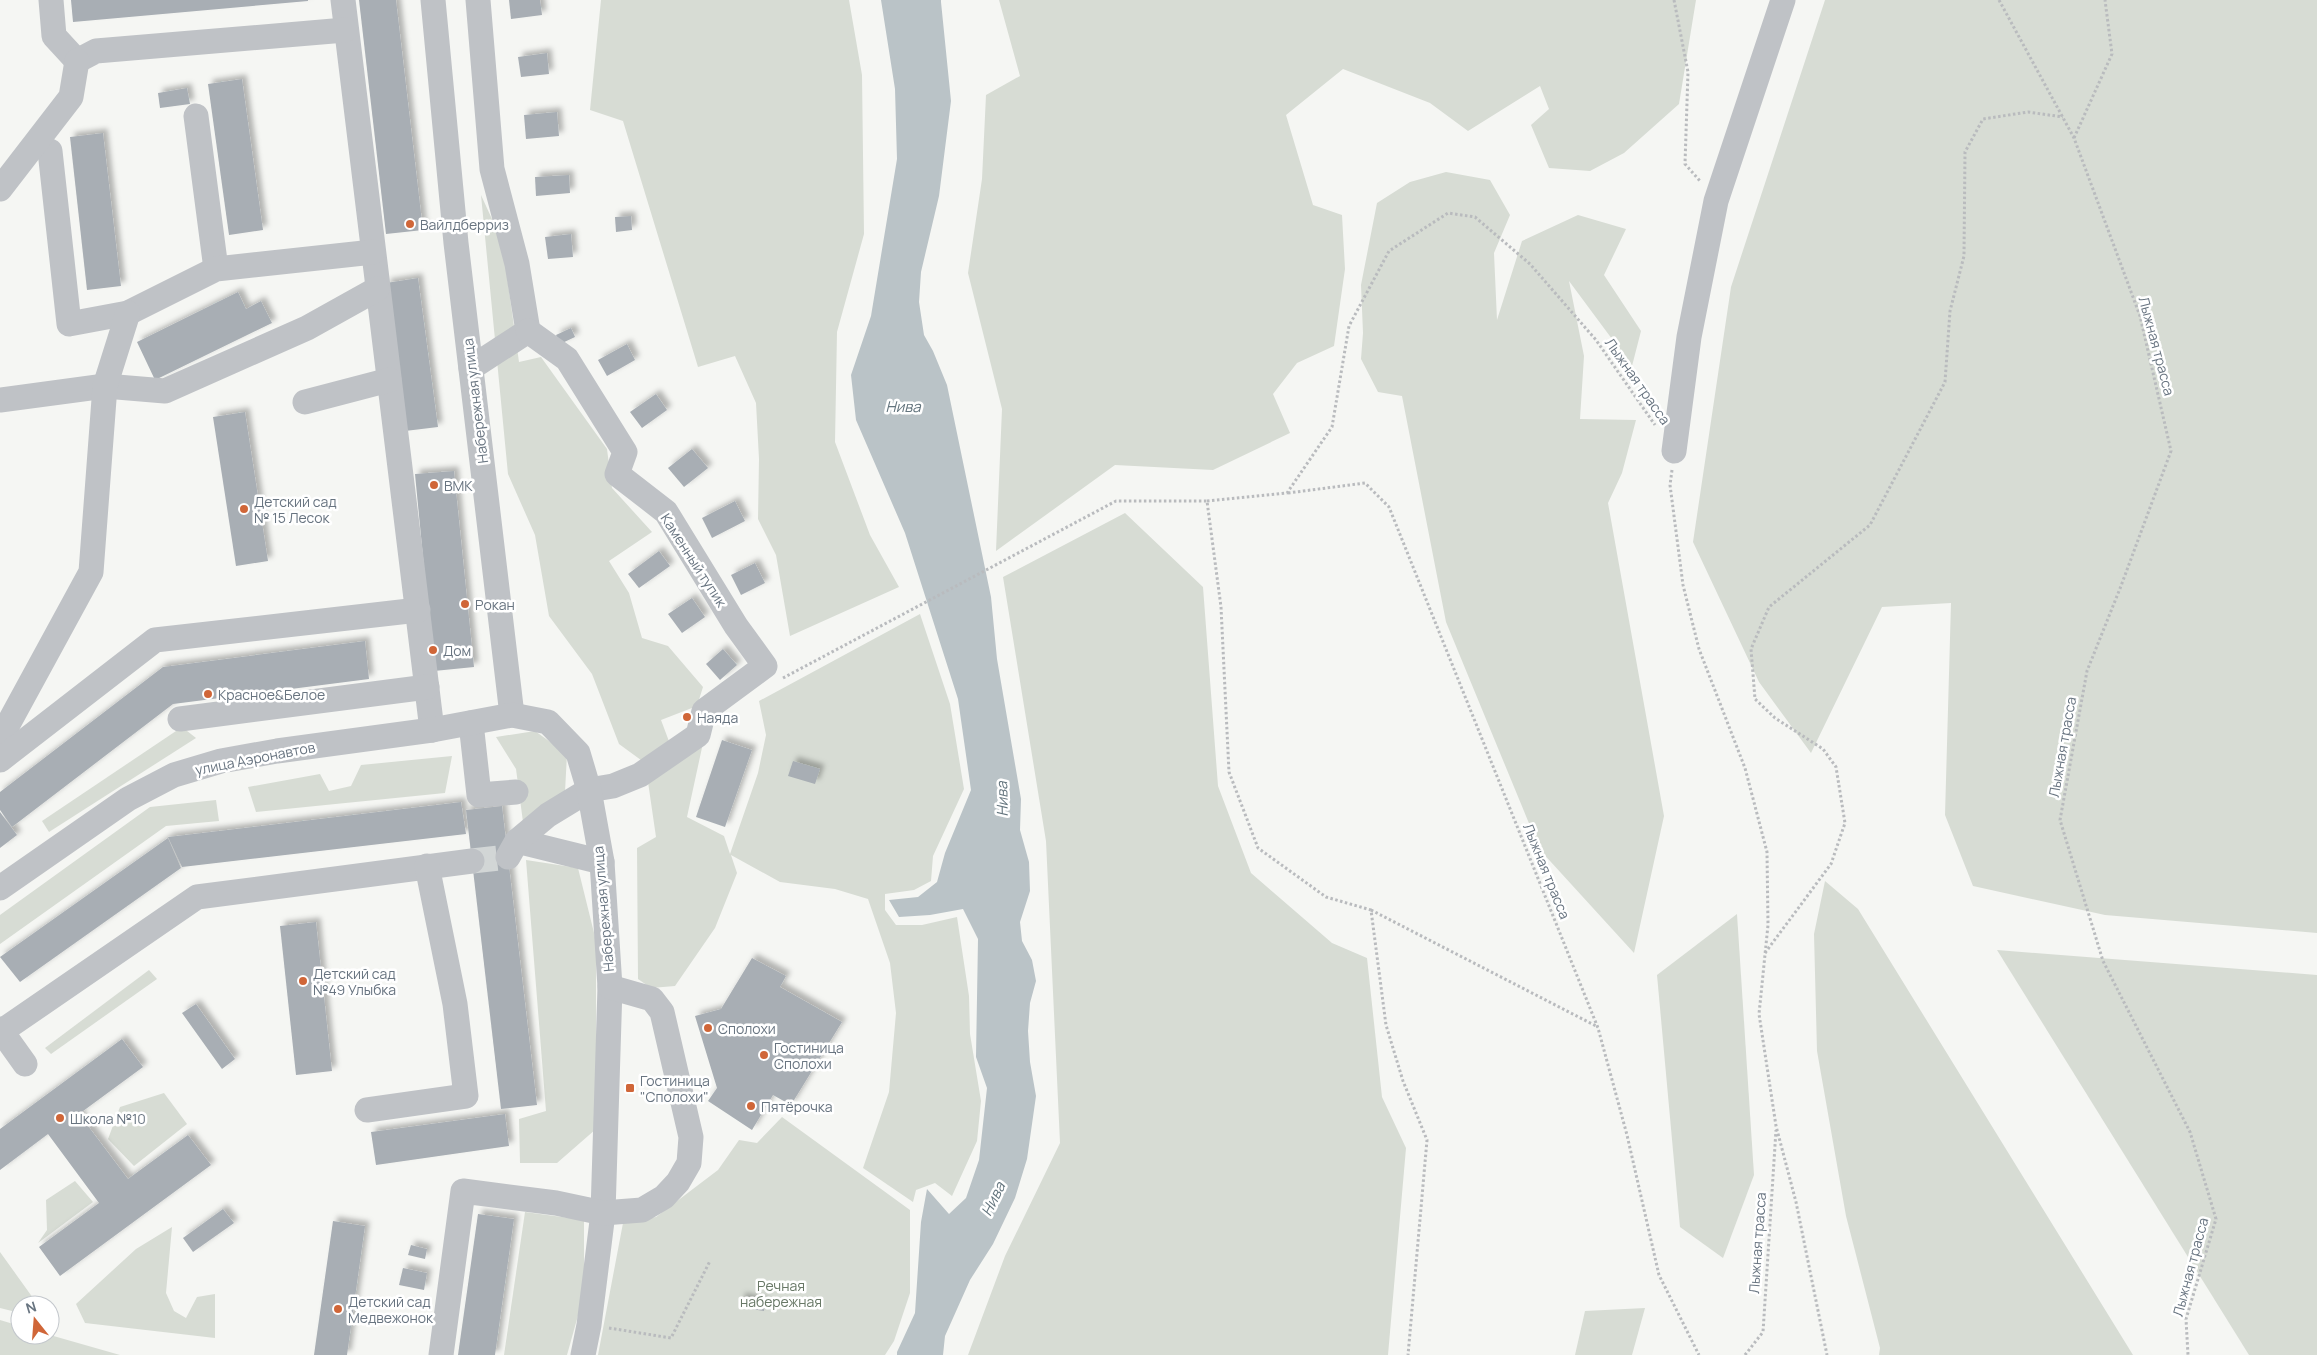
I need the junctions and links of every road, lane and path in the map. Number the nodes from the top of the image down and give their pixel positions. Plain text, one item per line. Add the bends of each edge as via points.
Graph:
1 (51, 0) edge
2 (342, 0) edge
3 (433, 0) edge
4 (478, 0) edge
5 (1674, 0) edge
6 (1782, 0) edge
7 (1999, 0) edge
8 (2105, 0) edge
9 (346, 30) junction
10 (76, 61) junction
11 (196, 116) dead end
12 (2063, 117) junction
13 (2074, 138) junction
14 (50, 151) dead end
15 (0, 189) edge
16 (1716, 201) junction
17 (373, 252) junction
18 (216, 269) junction
19 (377, 289) junction
20 (128, 313) junction
21 (528, 331) junction
22 (471, 368) junction
23 (389, 380) junction
24 (105, 386) junction
25 (0, 400) edge
26 (305, 402) dead end
27 (1674, 451) junction
28 (1287, 493) junction
29 (1207, 501) junction
30 (418, 610) junction
31 (772, 673) junction
32 (427, 687) junction
33 (512, 715) junction
34 (180, 719) dead end
35 (471, 723) junction
36 (432, 730) junction
37 (0, 739) edge
38 (0, 760) edge
39 (589, 790) junction
40 (516, 792) dead end
41 (472, 861) tunnel mouth
42 (602, 862) junction
43 (427, 866) junction
44 (0, 888) edge
45 (1371, 910) junction
46 (1765, 953) junction
47 (610, 987) junction
48 (1598, 1028) junction
49 (1, 1030) edge
50 (25, 1064) dead end
51 (367, 1110) dead end
52 (1776, 1126) junction
53 (602, 1212) junction
54 (710, 1261) dead end
55 (589, 1325) junction
56 (441, 1355) edge
57 (583, 1355) edge
58 (1408, 1355) edge
59 (1699, 1355) edge
60 (1745, 1355) edge
61 (1827, 1355) edge
62 (2188, 1355) edge

1 - 10 street via 54,36
2 - 9 street
3 - 22 street, Набережная улица
4 - 21 street via 492,169 517,264
5 - 16 path via 1688,72 1685,164
6 - 16 street
7 - 12 path, Лыжная трасса
8 - 13 path via 2112,54
9 - 10 street via 96,52
9 - 17 street
10 - 15 street via 71,97
11 - 18 street
12 - 13 path, Лыжная трасса
12 - 46 path via 2028,112 1983,119 1965,152 1964,256 1950,311 1945,382 1870,525 1769,607 1751,649 1755,699 1775,718 1823,749 1836,767 1845,823 1832,864
13 - 62 path, Лыжная трасса via 2140,316 2171,451 2087,672 2060,820 2103,961 2190,1132 2216,1219 2186,1319
14 - 20 street via 69,324
16 - 27 street via 1689,337
17 - 18 street
17 - 19 street
18 - 20 street
19 - 23 street
19 - 24 street via 307,328 165,391
20 - 24 street
21 - 22 street
21 - 31 street, Каменный тупик via 567,358 625,452 617,474 666,512 736,626
22 - 33 street, Набережная улица
23 - 26 street
23 - 30 street
24 - 25 street
24 - 37 street via 91,572
27 - 28 path, Лыжная трасса via 1596,340 1530,264 1475,217 1448,213 1389,251 1350,326 1332,427
27 - 46 path, Лыжная трасса via 1670,485 1683,585 1699,650 1745,768 1767,852
28 - 29 path, Лыжная трасса
28 - 48 path, Лыжная трасса via 1365,483 1389,507
29 - 31 path, Лыжная трасса via 1116,501
29 - 45 path via 1221,607 1229,772 1258,848 1326,896
30 - 32 street
30 - 38 street via 156,640
31 - 39 street via 704,711 698,735 640,775 613,786
32 - 34 street
32 - 36 street
33 - 35 street, улица Аэронавтов
33 - 39 street, Набережная улица via 548,722 578,753
35 - 36 street, улица Аэронавтов
35 - 40 street via 480,795
36 - 44 street, улица Аэронавтов via 277,751 221,761 174,775 128,799
39 - 42 street, Набережная улица
39 - 42 street via 548,815 512,849
41 - 43 street
42 - 47 street, Набережная улица
43 - 49 street via 197,897
43 - 51 street via 454,1004 466,1096
45 - 48 path
45 - 58 path via 1386,1025 1403,1081 1427,1140
46 - 52 path, Лыжная трасса via 1759,1014
47 - 53 street, Набережная улица
47 - 53 street via 652,1000 662,1012 691,1137 689,1163 664,1197 642,1210
48 - 59 path, Лыжная трасса via 1659,1275
49 - 50 street
52 - 60 path, Лыжная трасса via 1763,1332
52 - 61 path, Лыжная трасса via 1796,1202
53 - 55 street, Набережная улица
53 - 56 street via 463,1191
54 - 55 path via 671,1338
55 - 57 street, Набережная улица

